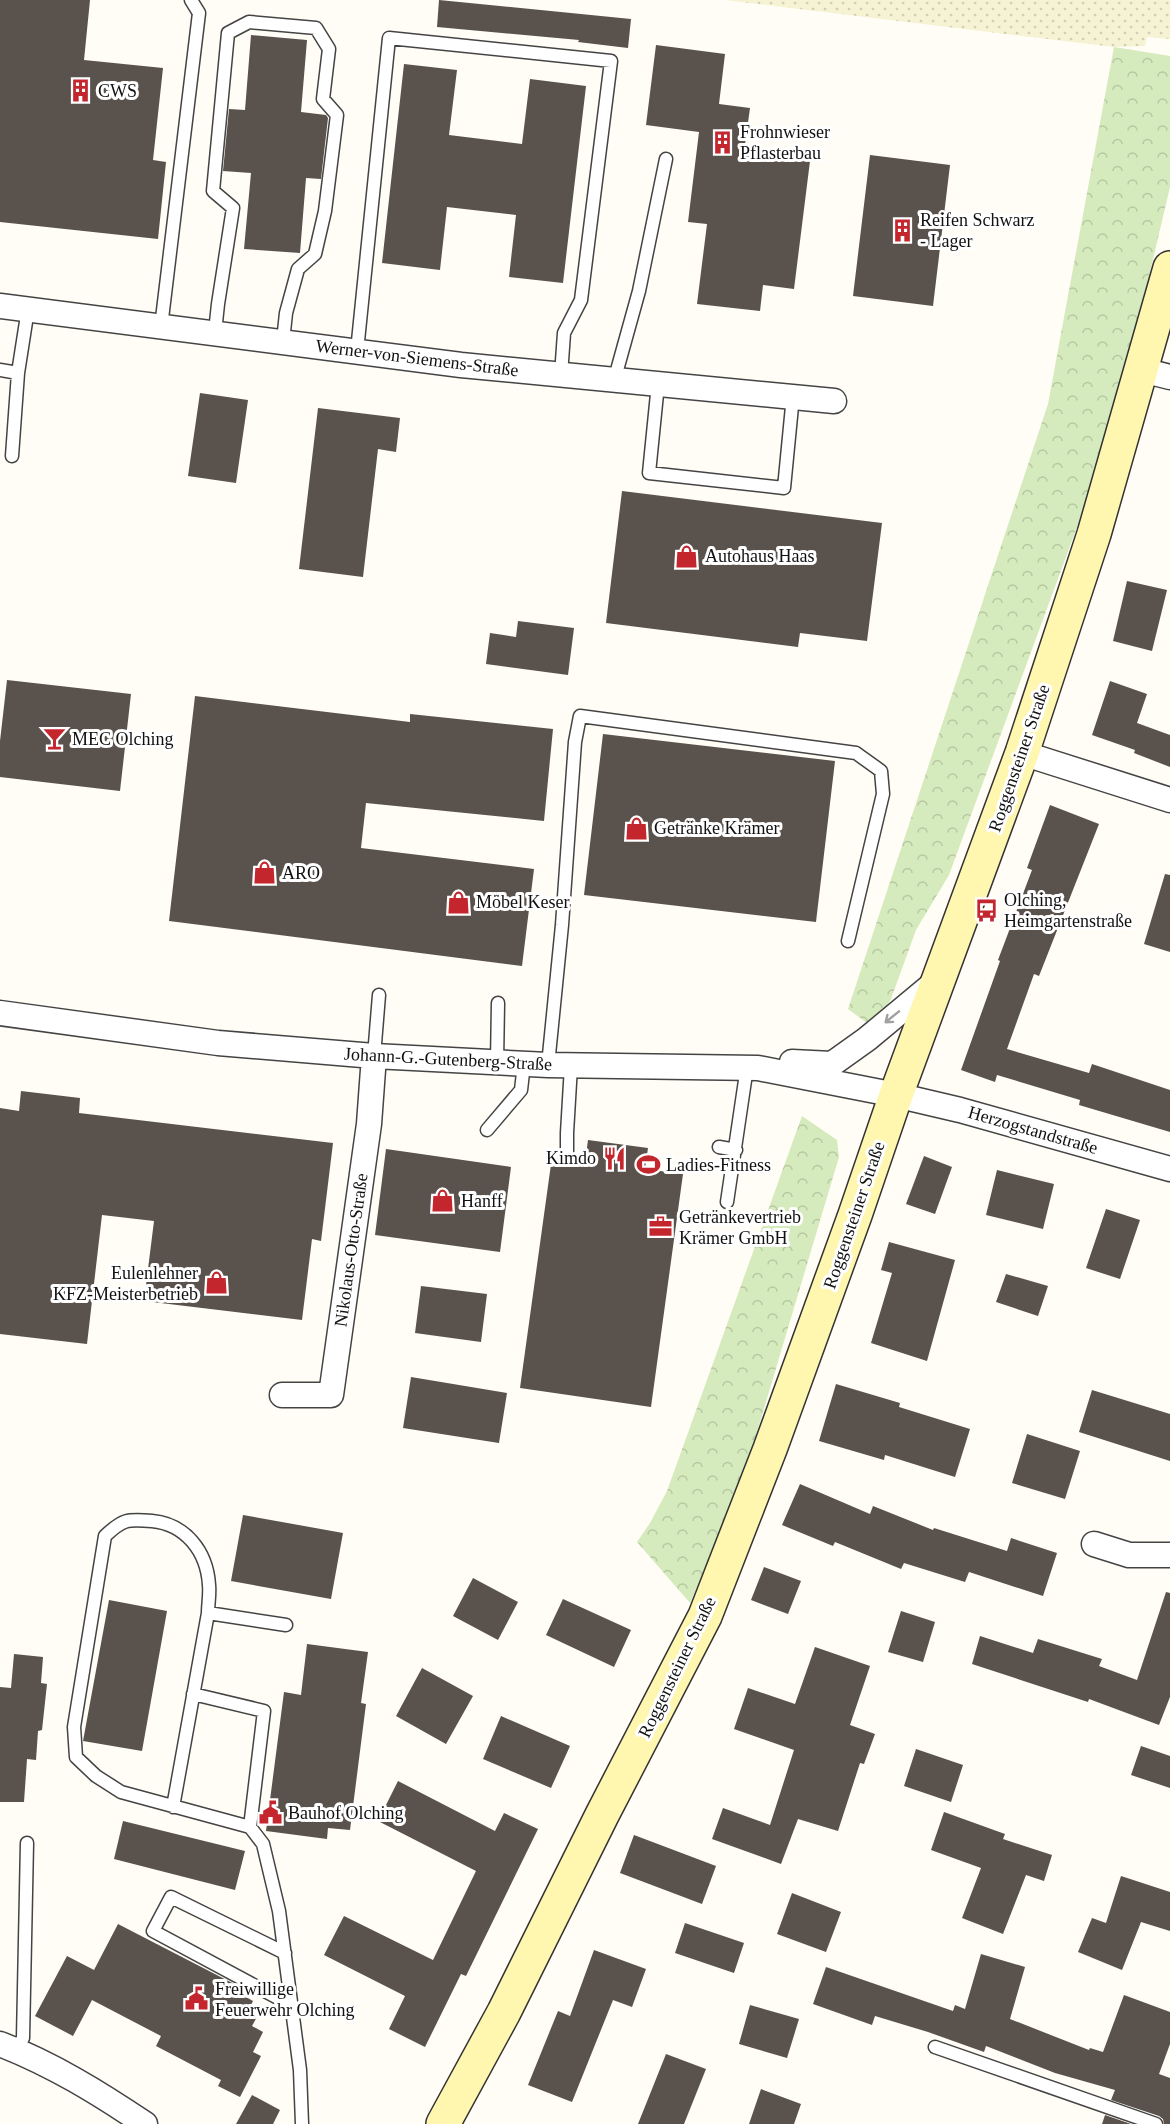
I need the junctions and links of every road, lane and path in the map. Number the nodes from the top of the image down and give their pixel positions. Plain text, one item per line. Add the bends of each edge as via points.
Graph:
1 (191, 0) edge
2 (666, 159) dead end
3 (1170, 268) edge
4 (0, 306) edge
5 (28, 309) junction
6 (161, 327) junction
7 (215, 332) junction
8 (283, 341) junction
9 (357, 351) junction
10 (0, 370) edge
11 (18, 373) junction
12 (1156, 373) edge
13 (561, 375) junction
14 (614, 381) junction
15 (658, 384) junction
16 (793, 396) junction
17 (834, 400) dead end
18 (12, 456) dead end
19 (1022, 753) junction
20 (1170, 800) edge
21 (848, 941) dead end
22 (938, 980) junction
23 (379, 996) dead end
24 (498, 1003) dead end
25 (0, 1013) edge
26 (374, 1056) junction
27 (497, 1062) junction
28 (548, 1065) junction
29 (752, 1068) junction
30 (896, 1095) junction
31 (487, 1130) dead end
32 (719, 1147) dead end
33 (736, 1150) junction
34 (567, 1159) dead end
35 (1170, 1169) edge
36 (727, 1202) dead end
37 (282, 1395) dead end
38 (1094, 1544) dead end
39 (1170, 1556) edge
40 (207, 1613) junction
41 (286, 1625) dead end
42 (193, 1694) junction
43 (173, 1806) junction
44 (250, 1827) junction
45 (27, 1843) dead end
46 (285, 1953) junction
47 (291, 2005) junction
48 (8, 2047) edge
49 (935, 2047) dead end
50 (145, 2124) edge
51 (302, 2124) edge
52 (443, 2124) edge
53 (1156, 2124) edge

1 - 6 lane via 199,13
2 - 14 lane via 639,291
3 - 12 main road, Roggensteiner Straße
4 - 5 street, Werner-von-Siemens-Straße
5 - 6 street, Werner-von-Siemens-Straße
5 - 11 lane
6 - 7 street, Werner-von-Siemens-Straße
7 - 8 street, Werner-von-Siemens-Straße
7 - 8 lane via 233,208 213,191 228,33 249,22 316,28 329,50 323,99 337,115 325,211 315,254 298,269
8 - 9 street, Werner-von-Siemens-Straße
9 - 13 street, Werner-von-Siemens-Straße
9 - 13 lane via 388,38 610,61 580,300 564,333
10 - 11 lane
11 - 18 lane
12 - 19 main road, Roggensteiner Straße via 1094,534
13 - 14 street, Werner-von-Siemens-Straße
14 - 15 street, Werner-von-Siemens-Straße
15 - 16 street, Werner-von-Siemens-Straße
15 - 16 lane via 650,473 784,488
16 - 17 street, Werner-von-Siemens-Straße
19 - 20 street
19 - 22 main road, Roggensteiner Straße
21 - 28 lane via 883,794 881,771 855,753 580,716
22 -> 29 street via 832,1064 787,1062
22 - 30 main road, Roggensteiner Straße
23 - 26 lane
24 - 27 lane
25 - 26 street, Johann-G.-Gutenberg-Straße via 218,1043
26 - 27 street, Johann-G.-Gutenberg-Straße
26 - 37 street, Nikolaus-Otto-Straße via 369,1124 331,1395
27 - 28 street, Johann-G.-Gutenberg-Straße
28 - 29 street, Johann-G.-Gutenberg-Straße
28 - 31 lane
28 - 34 lane via 567,1133
29 - 30 street, Johann-G.-Gutenberg-Straße
29 - 33 lane
30 - 35 street, Herzogstandstraße
30 - 52 main road, Roggensteiner Straße via 770,1449 705,1616
32 - 33 lane
33 - 36 lane
38 - 39 street via 1129,1555
40 - 41 lane
40 - 42 lane
40 - 43 lane via 210,1584 203,1559 196,1544 181,1529 138,1520 119,1523 105,1536 74,1727 76,1757 121,1792
42 - 43 lane
42 - 44 lane via 264,1711
43 - 44 lane
44 - 46 lane via 263,1844
45 - 48 lane via 23,2038
46 - 47 lane
46 - 47 lane via 171,1897 153,1931
47 - 51 lane
48 - 50 street via 98,2092
49 - 53 lane

